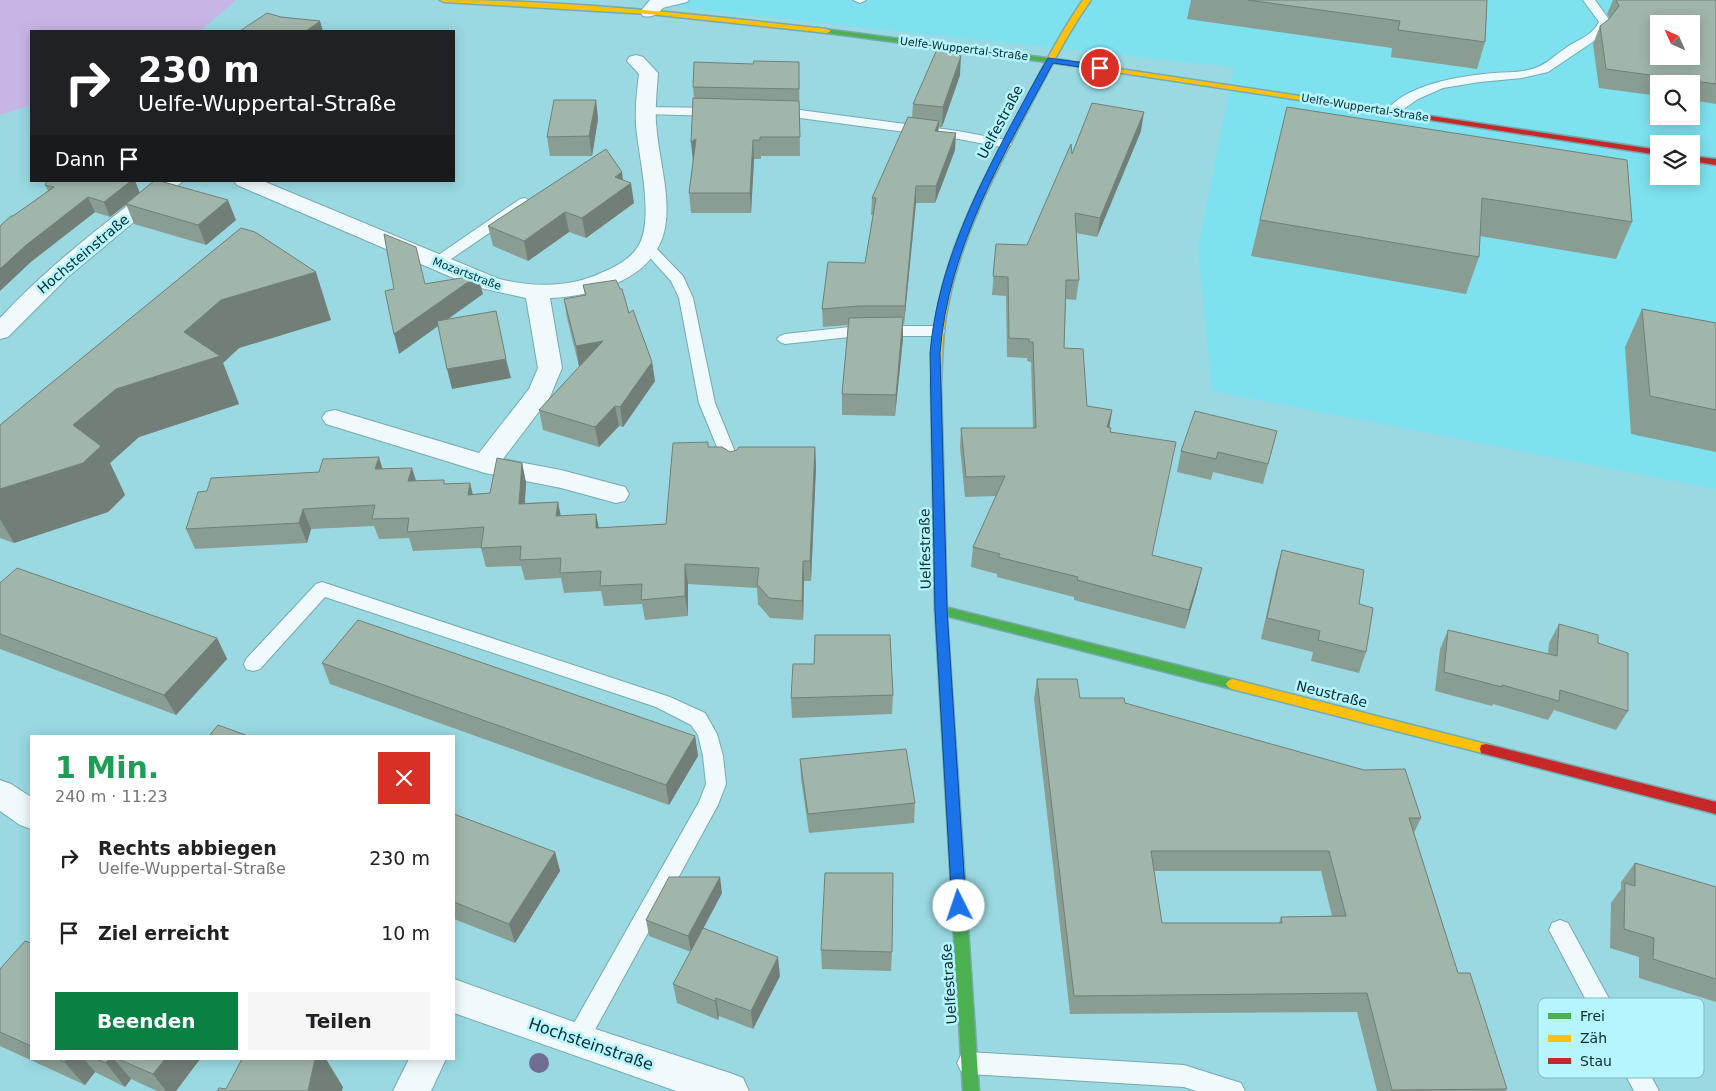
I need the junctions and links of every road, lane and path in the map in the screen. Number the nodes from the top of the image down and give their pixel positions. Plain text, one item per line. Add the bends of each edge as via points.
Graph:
1 (444, 0) edge
2 (684, 0) edge
3 (1087, 0) edge
4 (1589, 0) edge
5 (654, 6) edge
6 (1050, 60) junction
7 (636, 61) dead end
8 (646, 111) junction
9 (1391, 112) junction
10 (730, 113) edge
11 (767, 114) edge
12 (1006, 144) junction
13 (1650, 152) edge
14 (1700, 159) edge
15 (1716, 162) edge
16 (172, 182) edge
17 (246, 182) edge
18 (524, 202) edge
19 (648, 249) junction
20 (436, 263) junction
21 (537, 292) junction
22 (937, 331) junction
23 (0, 332) edge
24 (785, 339) dead end
25 (335, 418) dead end
26 (486, 464) junction
27 (732, 464) edge
28 (616, 494) dead end
29 (941, 610) junction
30 (253, 664) dead end
31 (0, 793) edge
32 (1716, 808) edge
33 (30, 814) edge
34 (1560, 930) dead end
35 (1597, 998) edge
36 (455, 999) edge
37 (577, 1040) junction
38 (428, 1060) edge
39 (969, 1063) junction
40 (1640, 1078) edge
41 (412, 1091) edge
42 (730, 1091) edge
43 (972, 1091) edge
44 (1233, 1091) edge
45 (1647, 1091) edge

1 - 5 street, Uelfe-Wuppertal-Straße
2 - 5 lane
3 - 6 street, Uelfestraße via 1076,13
4 - 9 lane via 1605,22 1601,32 1570,50 1557,62 1541,71 1521,76 1477,78 1434,87 1402,102
5 - 6 street, Uelfe-Wuppertal-Straße
6 - 9 street, Uelfe-Wuppertal-Straße
6 - 12 street, Uelfestraße
7 - 8 street via 649,73
8 - 10 lane
8 - 19 street via 657,212
9 - 13 street, Uelfe-Wuppertal-Straße
11 - 12 lane via 800,114
12 - 22 street, Uelfestraße via 960,240
14 - 15 street
16 - 23 street, Hochsteinstraße via 48,282
17 - 20 street, Mozartstraße
18 - 20 lane
19 - 21 street, Mozartstraße via 608,280 579,289
19 - 27 lane via 678,278 686,298 707,403
20 - 21 street, Mozartstraße via 506,290
21 - 26 street via 550,368 541,391
22 - 24 lane via 860,332
22 - 29 street, Uelfestraße
25 - 26 street
26 - 28 street
29 - 32 street, Neustraße
29 - 39 street, Uelfestraße
30 - 37 lane via 322,589 662,702 698,719 707,734 716,784 708,805
31 - 33 street
34 - 35 lane
36 - 37 street, Hochsteinstraße
37 - 42 street, Hochsteinstraße
38 - 41 street
39 - 43 street, Uelfestraße
39 - 44 lane via 1184,1076
40 - 45 lane

